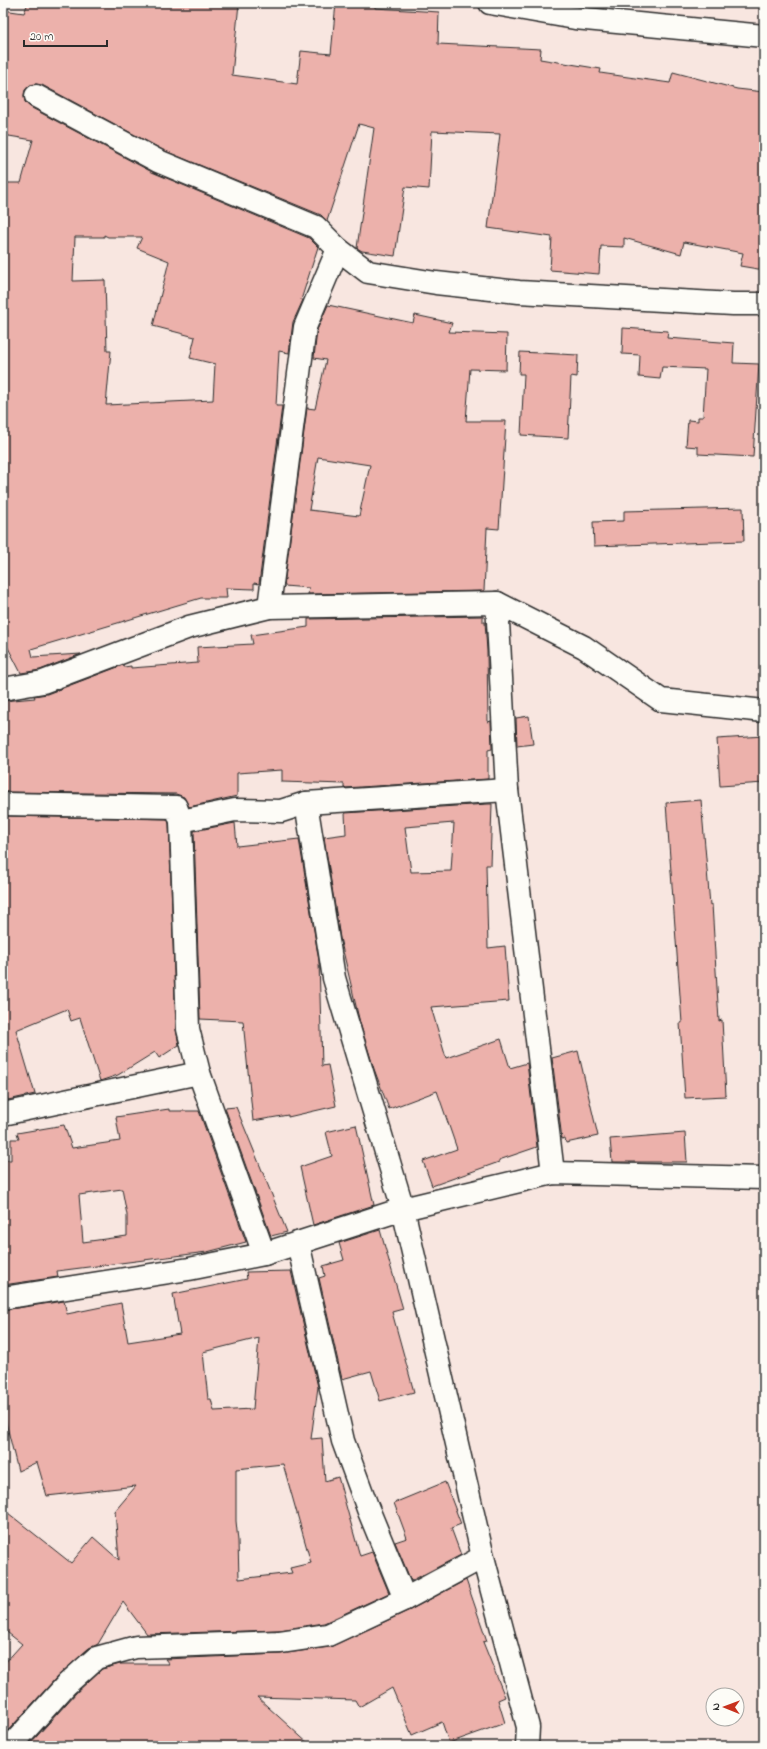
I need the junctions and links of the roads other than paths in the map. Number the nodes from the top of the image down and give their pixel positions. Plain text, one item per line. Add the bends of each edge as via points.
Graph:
1 (490, 3) edge
2 (764, 36) edge
3 (36, 96) dead end
4 (338, 249) junction
5 (764, 304) edge
6 (497, 603) junction
7 (268, 607) junction
8 (3, 689) edge
9 (764, 711) edge
10 (507, 790) junction
11 (306, 803) junction
12 (3, 804) edge
13 (181, 821) junction
14 (199, 1073) junction
15 (3, 1114) edge
16 (553, 1173) junction
17 (764, 1178) edge
18 (403, 1209) junction
19 (298, 1243) junction
20 (264, 1254) junction
21 (3, 1298) edge
22 (483, 1557) junction
23 (405, 1599) junction
24 (11, 1746) edge
25 (527, 1746) edge

1 - 2 street via 575,18
3 - 4 street via 158,161 316,227
4 - 5 street via 368,272 436,283 519,292
4 - 7 street via 305,327
6 - 7 street
6 - 9 street via 584,647 661,700
6 - 10 street
7 - 8 street via 189,626 43,682
10 - 11 street
10 - 16 street
11 - 13 street via 281,811 234,810
11 - 18 street via 334,978
12 - 13 street via 176,806
13 - 14 street via 188,1028
14 - 15 street
14 - 20 street
16 - 17 street
16 - 18 street
18 - 19 street
18 - 22 street
19 - 20 street
19 - 23 street via 343,1441
20 - 21 street via 189,1269
22 - 23 street
22 - 25 street via 528,1727
23 - 24 street via 328,1635 280,1642 136,1647 96,1658 67,1684

